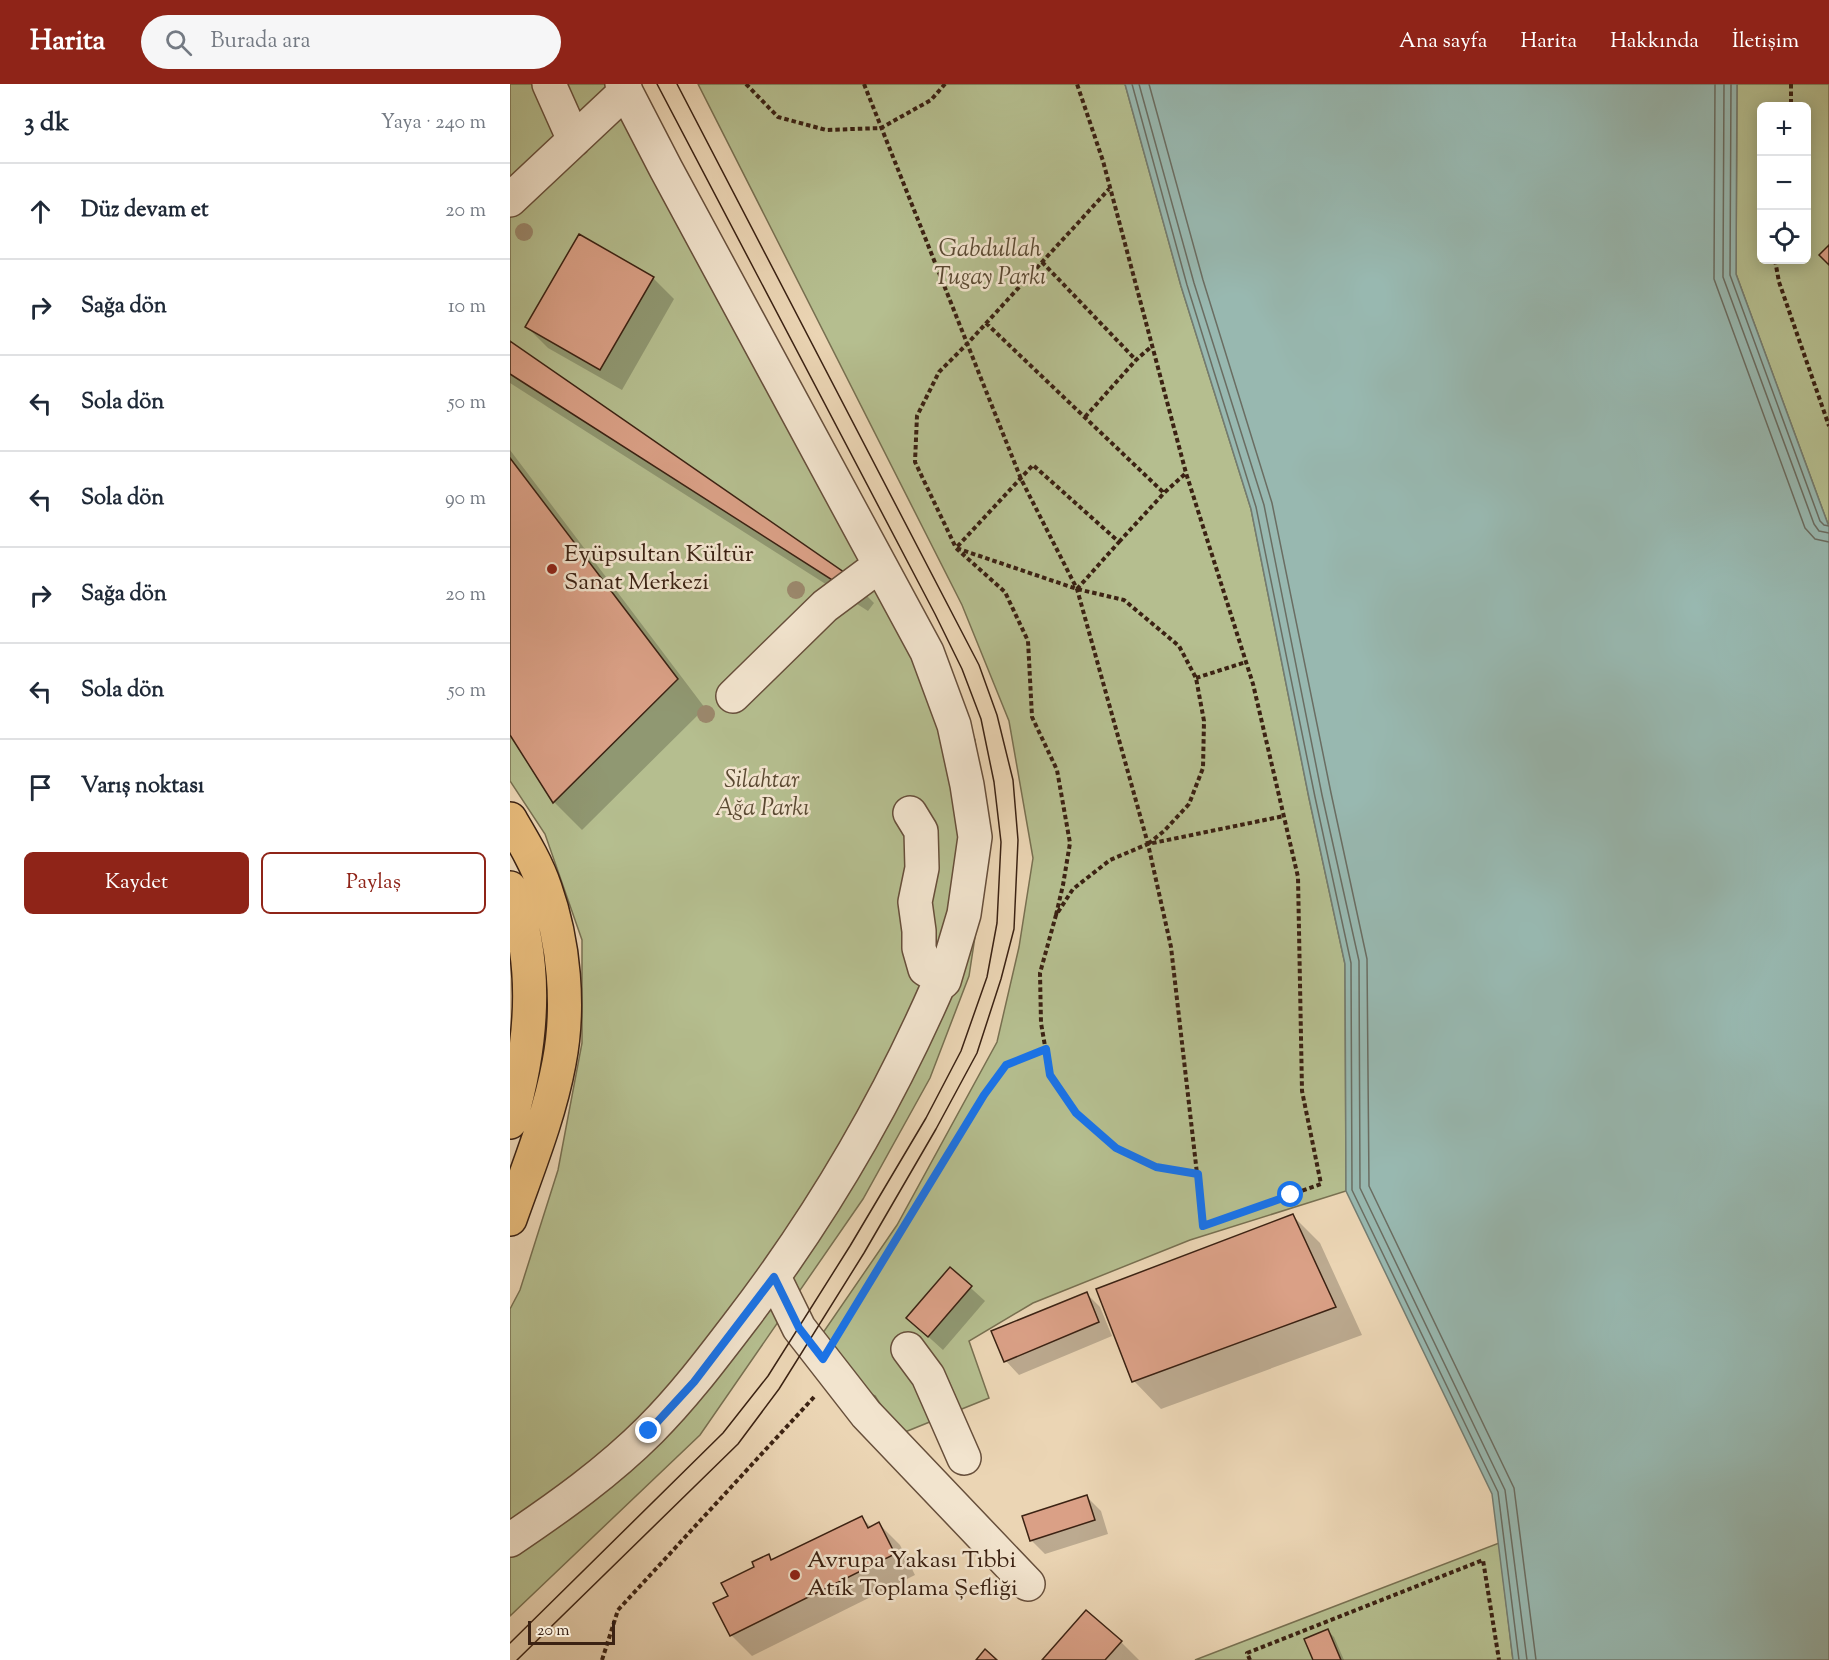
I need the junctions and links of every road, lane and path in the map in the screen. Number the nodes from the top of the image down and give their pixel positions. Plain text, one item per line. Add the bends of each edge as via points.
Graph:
1 (549, 84) edge
2 (746, 84) edge
3 (864, 84) edge
4 (945, 84) edge
5 (1077, 84) edge
6 (1791, 84) edge
7 (624, 88) edge
8 (1791, 102) edge
9 (881, 128) junction
10 (574, 140) junction
11 (1109, 189) junction
12 (510, 201) edge
13 (1042, 262) junction
14 (1776, 264) edge
15 (986, 323) junction
16 (968, 343) junction
17 (1153, 346) junction
18 (1136, 360) junction
19 (1084, 417) junction
20 (1829, 426) edge
21 (1186, 472) junction
22 (1021, 479) junction
23 (1164, 493) junction
24 (1119, 542) junction
25 (956, 548) junction
26 (880, 565) junction
27 (1077, 589) junction
28 (1246, 662) junction
29 (1196, 678) junction
30 (733, 696) dead end
31 (910, 813) dead end
32 (1284, 816) junction
33 (510, 819) edge
34 (1148, 844) junction
35 (510, 888) edge
36 (1056, 915) junction
37 (944, 981) junction
38 (1046, 1049) junction
39 (511, 1117) edge
40 (1198, 1174) junction
41 (510, 1220) edge
42 (774, 1277) junction
43 (908, 1349) dead end
44 (829, 1366) junction
45 (964, 1458) dead end
46 (510, 1540) edge
47 (1028, 1584) dead end
48 (602, 1660) edge
49 (1250, 1660) edge
50 (1499, 1660) edge

1 - 10 lane
2 - 9 path via 778,117 826,130
3 - 9 path
4 - 9 path via 931,100
5 - 11 path
6 - 8 path
7 - 10 lane
7 - 26 lane
9 - 16 path
10 - 12 lane
11 - 13 path
11 - 17 path
13 - 15 path
13 - 18 path
14 - 20 path
15 - 16 path
15 - 19 path
16 - 22 path
16 - 25 path via 939,372 917,416 915,462
17 - 18 path
17 - 21 path
18 - 19 path
19 - 23 path
21 - 23 path
21 - 28 path
22 - 24 path via 1034,465
22 - 25 path
22 - 27 path
23 - 24 path
24 - 27 path
25 - 27 path
25 - 36 path via 1005,592 1028,641 1032,717 1057,770 1070,843
26 - 30 lane via 825,606
26 - 37 lane via 927,652 954,725 975,837 964,914
27 - 29 path via 1124,600 1179,646
27 - 34 path
28 - 29 path
28 - 32 path
29 - 34 path via 1204,721 1203,768 1188,804
31 - 37 lane via 921,831 922,868 915,902 919,948 925,969
32 - 34 path
32 - 40 path via 1298,877 1302,1092 1321,1184 1203,1226
33 - 41 main road via 545,887 558,935 564,1017 560,1063 546,1118
34 - 36 path via 1110,860 1073,889
34 - 40 path via 1171,947
35 - 39 main road via 523,928 529,988 524,1066
36 - 38 path via 1040,973
37 - 42 lane via 938,986 882,1102
38 - 40 path via 1050,1075 1076,1113 1116,1148 1156,1167
38 - 44 path via 1006,1065 984,1095
42 - 44 lane via 799,1328
42 - 46 lane via 694,1382 649,1431 594,1479
43 - 45 lane via 928,1376
44 - 47 lane via 866,1414
44 - 48 path via 618,1610
49 - 50 path via 1247,1653 1483,1560

